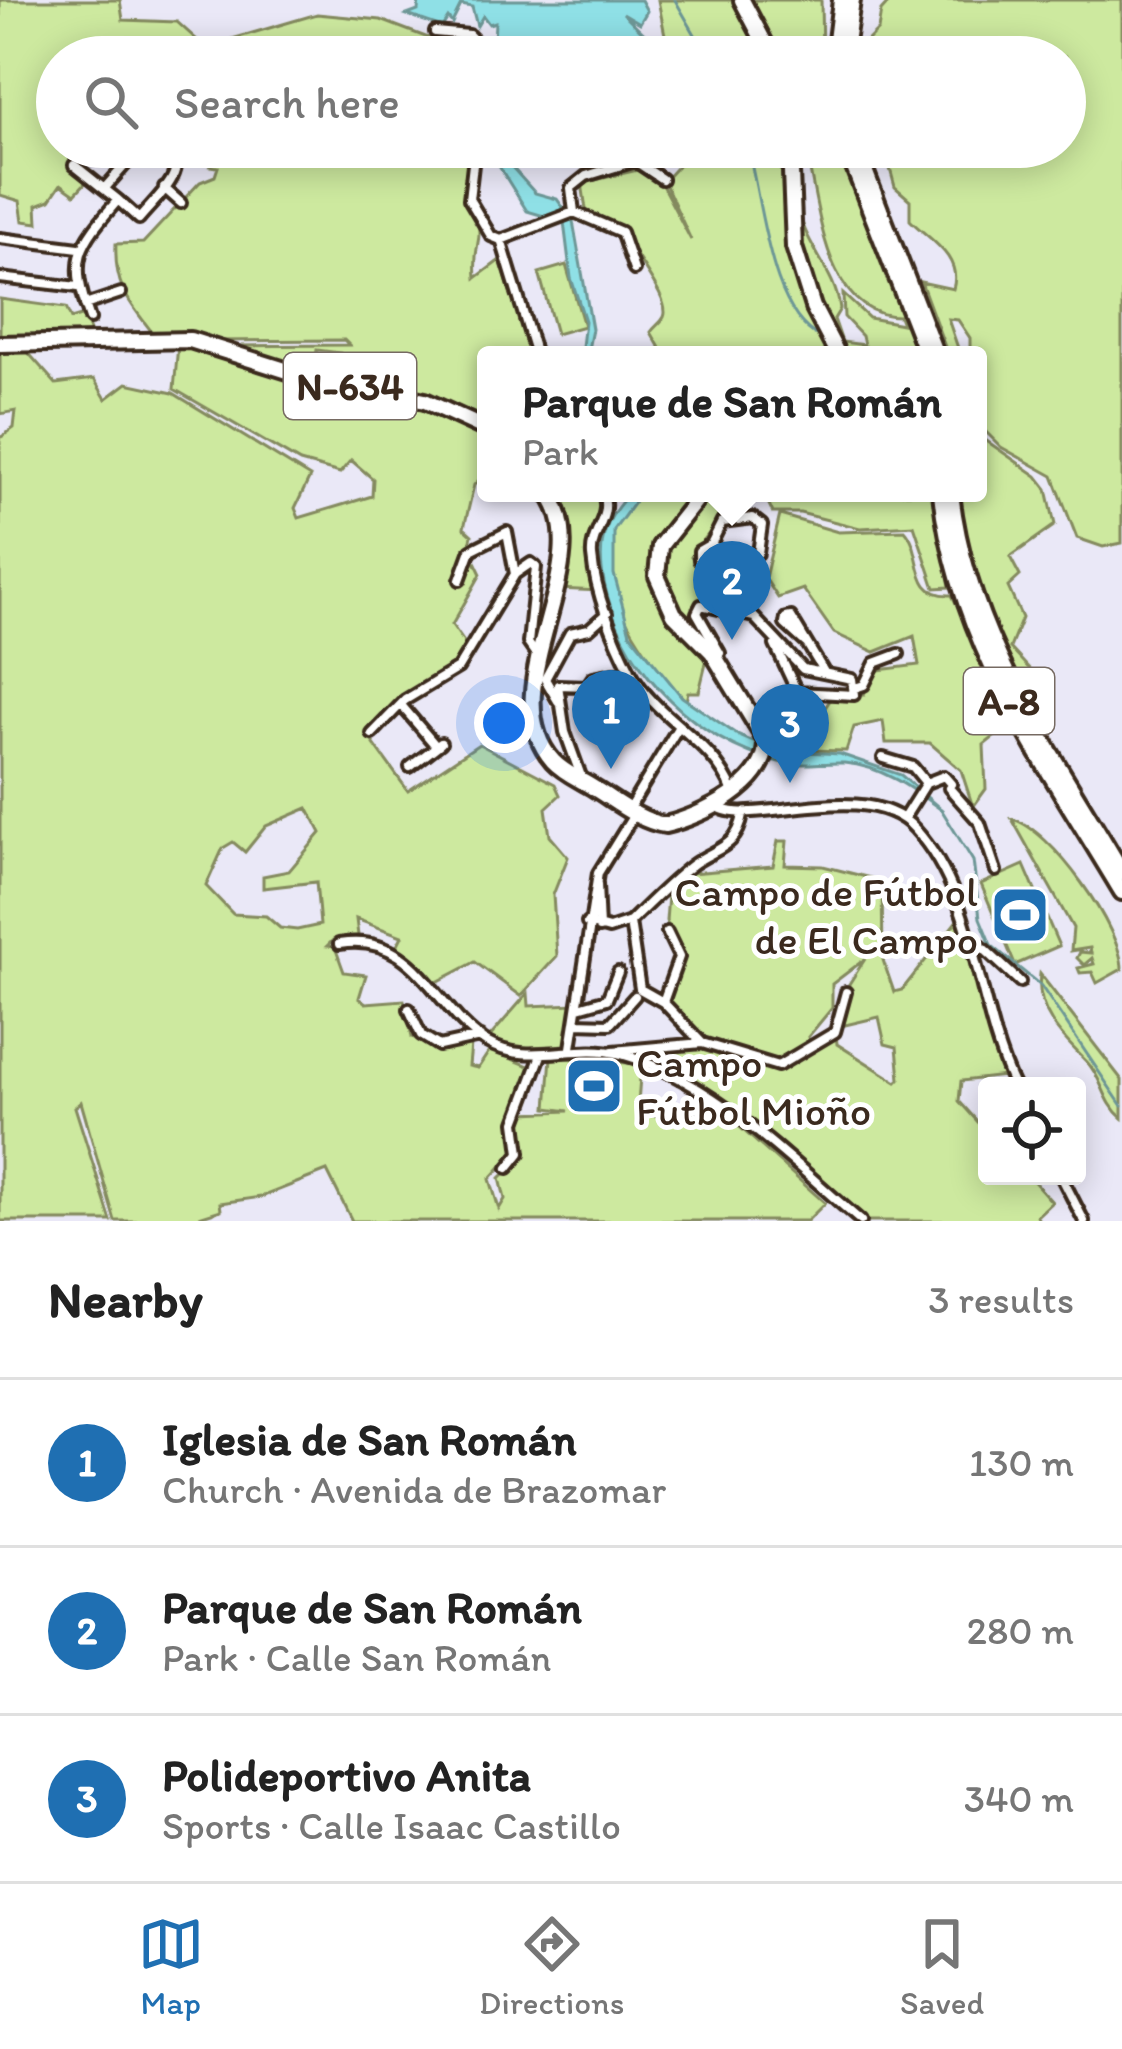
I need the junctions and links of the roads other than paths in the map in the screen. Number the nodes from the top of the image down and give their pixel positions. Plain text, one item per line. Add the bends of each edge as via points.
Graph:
1 (742, 0) edge
2 (841, 0) edge
3 (852, 0) edge
4 (435, 32) dead end
5 (470, 36) edge
6 (761, 36) edge
7 (837, 36) edge
8 (847, 36) edge
9 (79, 168) edge
10 (122, 168) edge
11 (178, 168) edge
12 (473, 168) edge
13 (612, 168) edge
14 (646, 168) edge
15 (791, 168) edge
16 (853, 168) edge
17 (864, 168) edge
18 (662, 178) dead end
19 (164, 188) junction
20 (104, 189) junction
21 (118, 200) junction
22 (181, 203) dead end
23 (574, 212) junction
24 (0, 238) edge
25 (501, 240) junction
26 (79, 248) junction
27 (634, 271) dead end
28 (0, 278) edge
29 (77, 287) junction
30 (121, 293) dead end
31 (86, 305) junction
32 (90, 319) dead end
33 (0, 344) edge
34 (533, 346) edge
35 (833, 346) edge
36 (923, 346) edge
37 (933, 346) edge
38 (477, 425) edge
39 (553, 502) edge
40 (604, 502) edge
41 (695, 502) edge
42 (942, 502) edge
43 (952, 502) edge
44 (711, 544) junction
45 (515, 574) junction
46 (460, 580) dead end
47 (608, 612) junction
48 (750, 615) junction
49 (806, 643) dead end
50 (775, 645) junction
51 (899, 654) dead end
52 (538, 657) junction
53 (630, 670) junction
54 (824, 672) junction
55 (727, 682) junction
56 (855, 688) junction
57 (560, 704) junction
58 (401, 705) junction
59 (679, 726) junction
60 (372, 734) dead end
61 (883, 758) dead end
62 (410, 767) dead end
63 (581, 780) junction
64 (930, 783) junction
65 (725, 807) junction
66 (632, 811) junction
67 (904, 818) junction
68 (996, 871) dead end
69 (1122, 872) edge
70 (597, 883) junction
71 (1122, 892) edge
72 (629, 922) junction
73 (587, 923) junction
74 (599, 928) junction
75 (667, 932) dead end
76 (966, 932) junction
77 (339, 944) dead end
78 (618, 972) dead end
79 (1020, 982) dead end
80 (846, 992) dead end
81 (635, 996) dead end
82 (663, 1002) junction
83 (579, 1007) junction
84 (409, 1009) dead end
85 (576, 1023) junction
86 (480, 1037) junction
87 (702, 1043) junction
88 (571, 1048) junction
89 (611, 1052) junction
90 (541, 1055) junction
91 (1011, 1077) edge
92 (508, 1168) dead end
93 (1066, 1185) edge
94 (861, 1221) edge
95 (1084, 1221) edge

1 - 6 highway
2 - 7 highway
3 - 8 highway
4 - 5 street
9 - 20 street
10 - 20 street
11 - 19 street
12 - 25 street via 469,199
13 - 23 street via 571,188
14 - 18 street
15 - 35 highway via 794,247
16 - 36 highway
17 - 37 highway
19 - 21 street via 139,219
19 - 22 street
20 - 21 street
21 - 26 street
23 - 25 street
23 - 27 street via 621,232
24 - 26 street
25 - 34 street
26 - 29 street
28 - 29 street
29 - 31 street
30 - 31 street
31 - 32 street
33 - 38 highway, N-634 via 190,340 304,376 424,401
39 - 52 highway via 563,545
40 - 47 street via 592,549
41 - 55 highway via 660,546 657,576 674,614 709,648
42 - 71 highway, A-8 via 955,581 980,650
43 - 69 highway, A-8 via 962,566 993,651
44 - 44 street via 729,558 758,553 762,525 752,518 722,522
44 - 48 street via 699,560
45 - 46 street via 507,532 471,550
45 - 52 street via 536,565 528,636
45 - 58 street via 458,668
47 - 53 street
47 - 57 street via 590,629 570,632 544,679
48 - 50 street
48 - 55 street via 704,604 697,610
49 - 54 street
50 - 54 street via 803,669
50 - 56 street via 797,692 854,695
51 - 56 street via 875,663
52 - 63 highway via 540,736 553,761
53 - 57 street via 593,677 587,686 561,681
53 - 59 street
54 - 56 street via 852,679
55 - 65 highway via 766,741 760,766
57 - 63 street
58 - 60 street
58 - 62 street via 438,745
59 - 65 street via 718,758
59 - 66 street
61 - 64 street via 913,767
63 - 66 highway
64 - 67 street
64 - 68 street via 949,788 980,823
65 - 66 highway via 665,825
65 - 67 street via 814,802
65 - 72 street via 733,840
66 - 70 street
67 - 76 street via 922,838
70 - 73 street
70 - 74 street
72 - 74 street
72 - 82 street via 640,989
73 - 74 street
73 - 83 street
75 - 82 street via 679,957
76 - 79 street
76 - 91 street
77 - 86 street via 385,950 412,965
78 - 83 street via 607,1000
80 - 87 street via 836,1032 788,1063 740,1058
81 - 85 street via 610,1024
82 - 87 street
83 - 85 street
84 - 86 street via 422,1036 440,1046
85 - 88 street
86 - 90 street
87 - 89 street
88 - 89 street
88 - 90 street
89 - 94 street via 688,1081
90 - 92 street via 516,1122 520,1153
93 - 95 street

